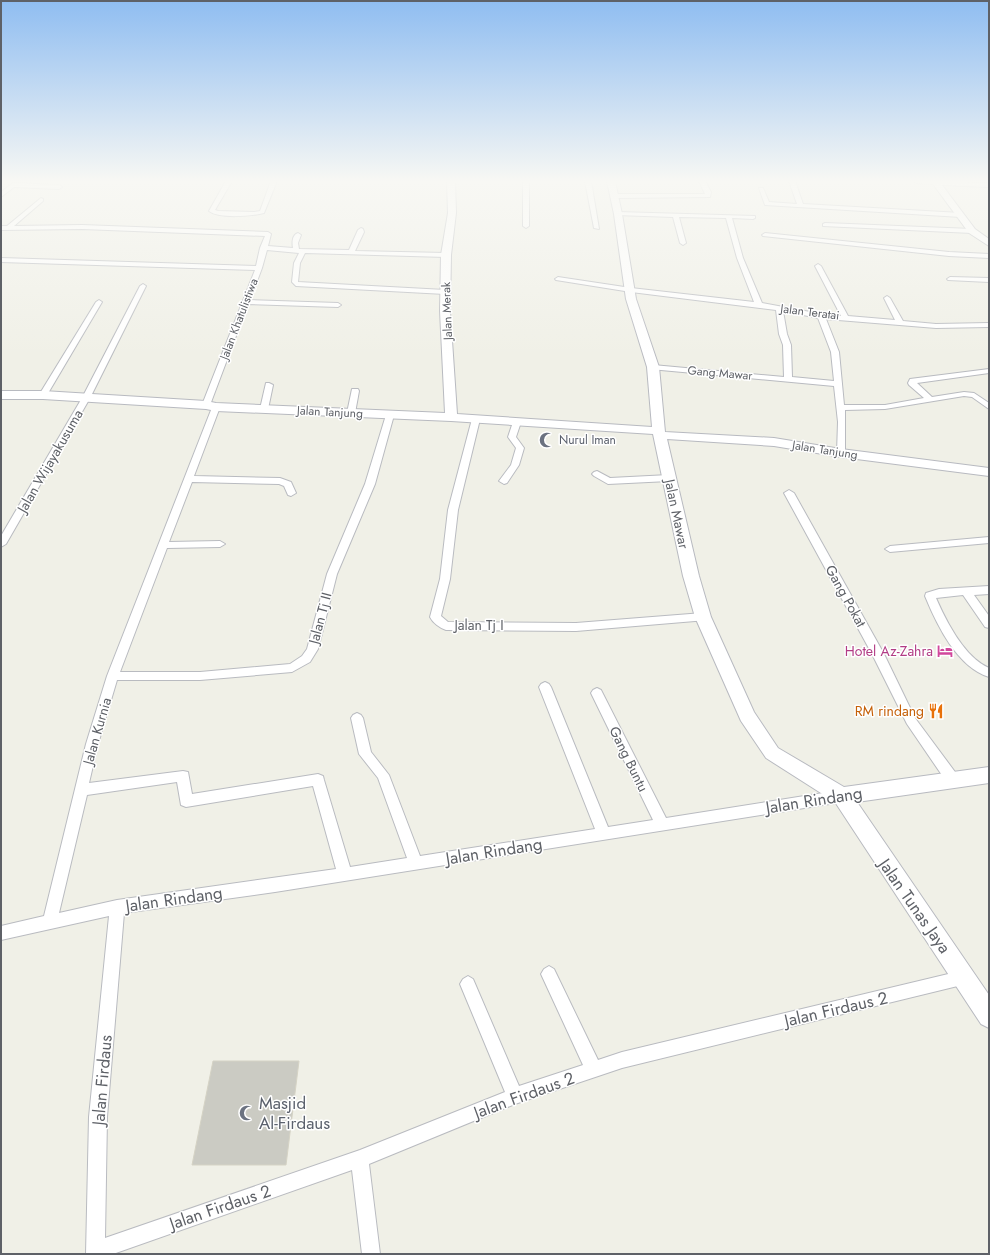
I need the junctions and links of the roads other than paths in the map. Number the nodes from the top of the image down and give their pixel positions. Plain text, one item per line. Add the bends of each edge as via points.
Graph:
1 (267, 240) edge
2 (296, 240) edge
3 (357, 240) edge
4 (448, 240) edge
5 (622, 240) edge
6 (682, 240) edge
7 (735, 240) edge
8 (809, 240) edge
9 (683, 243) dead end
10 (263, 248) junction
11 (299, 251) junction
12 (351, 252) junction
13 (446, 255) junction
14 (989, 256) edge
15 (1, 260) edge
16 (818, 266) dead end
17 (258, 268) junction
18 (558, 279) dead end
19 (950, 279) dead end
20 (989, 280) edge
21 (143, 286) dead end
22 (631, 290) junction
23 (445, 292) junction
24 (887, 298) dead end
25 (99, 302) dead end
26 (245, 302) junction
27 (338, 305) dead end
28 (759, 305) junction
29 (779, 308) junction
30 (822, 316) junction
31 (844, 317) junction
32 (900, 323) junction
33 (989, 325) edge
34 (653, 367) junction
35 (989, 371) edge
36 (788, 379) junction
37 (838, 384) junction
38 (269, 385) dead end
39 (355, 391) dead end
40 (43, 394) junction
41 (1, 395) edge
42 (86, 398) junction
43 (931, 400) junction
44 (211, 406) junction
45 (989, 407) edge
46 (840, 408) junction
47 (264, 409) junction
48 (351, 413) junction
49 (390, 415) junction
50 (451, 417) junction
51 (476, 420) junction
52 (517, 422) junction
53 (660, 433) junction
54 (841, 453) junction
55 (989, 472) edge
56 (597, 474) dead end
57 (669, 478) junction
58 (190, 479) junction
59 (504, 481) dead end
60 (291, 493) dead end
61 (789, 493) dead end
62 (989, 540) edge
63 (1, 544) edge
64 (220, 544) dead end
65 (163, 545) junction
66 (890, 549) dead end
67 (989, 590) edge
68 (966, 592) junction
69 (703, 617) junction
70 (989, 624) edge
71 (989, 674) edge
72 (113, 676) junction
73 (545, 687) dead end
74 (597, 693) dead end
75 (357, 718) dead end
76 (989, 775) edge
77 (953, 780) junction
78 (81, 790) junction
79 (842, 796) junction
80 (662, 824) junction
81 (604, 833) junction
82 (416, 863) junction
83 (345, 874) junction
84 (117, 907) junction
85 (50, 922) junction
86 (1, 933) edge
87 (549, 974) dead end
88 (965, 978) junction
89 (468, 984) dead end
90 (986, 1007) edge
91 (594, 1069) junction
92 (515, 1096) junction
93 (360, 1160) junction
94 (95, 1252) edge
95 (371, 1254) edge

1 - 10 street, Jalan Khatulistiwa
2 - 11 street via 295,244
3 - 12 street
4 - 13 street, Jalan Merak
5 - 22 street, Jalan Mawar
6 - 9 street
7 - 28 street
8 - 14 street
10 - 11 street
10 - 17 street, Jalan Khatulistiwa
11 - 12 street
11 - 23 street via 296,284
12 - 13 street
13 - 23 street, Jalan Merak
15 - 17 street
16 - 31 street
17 - 26 street, Jalan Khatulistiwa
18 - 22 street, Jalan Teratai
19 - 20 street
21 - 42 street, Jalan Wijayakusuma
22 - 28 street, Jalan Teratai
22 - 34 street, Jalan Mawar via 631,299
23 - 50 street, Jalan Merak
24 - 32 street
25 - 40 street
26 - 27 street via 289,300
26 - 44 street, Jalan Khatulistiwa
28 - 29 street, Jalan Teratai
29 - 30 street, Jalan Teratai
29 - 36 street via 787,345
30 - 31 street, Jalan Teratai
30 - 37 street via 835,352
31 - 32 street, Jalan Teratai
32 - 33 street, Jalan Teratai via 936,326
34 - 36 street, Gang Mawar
34 - 53 street, Jalan Mawar
35 - 43 street via 912,383
36 - 37 street, Gang Mawar
37 - 46 street
38 - 47 street
39 - 48 street
40 - 41 street, Jalan Tanjung
40 - 42 street, Jalan Tanjung
42 - 44 street, Jalan Tanjung
42 - 63 street, Jalan Wijayakusuma
43 - 45 street via 968,394 974,395
43 - 46 street via 885,407
44 - 47 street, Jalan Tanjung
44 - 58 street, Jalan Kurnia
46 - 54 street
47 - 48 street, Jalan Tanjung
48 - 49 street, Jalan Tanjung
49 - 50 street, Jalan Tanjung
49 - 72 street, Jalan Tj II via 370,484 332,574 312,649 306,659 292,668 240,673 200,676
50 - 51 street, Jalan Tanjung
51 - 52 street, Jalan Tanjung
51 - 69 street, Jalan Tj I via 453,510 445,580 435,617 446,626 576,627
52 - 53 street, Jalan Tanjung
52 - 59 street via 512,437 520,448 515,465
53 - 54 street, Jalan Tanjung via 774,442
53 - 57 street, Jalan Mawar
54 - 55 street, Jalan Tanjung
56 - 57 street via 608,481
57 - 69 street, Jalan Mawar
58 - 60 street via 280,481 288,484
58 - 65 street, Jalan Kurnia
61 - 77 street, Gang Pokat via 878,654 911,721
62 - 66 street
64 - 65 street
65 - 72 street, Jalan Kurnia
67 - 68 street
68 - 70 street
68 - 71 street via 930,596 959,648 981,671
69 - 79 street, Jalan Mawar via 747,716 772,753
72 - 78 street, Jalan Kurnia
73 - 81 street
74 - 80 street, Gang Buntu
75 - 82 street via 365,754 383,775
76 - 77 street, Jalan Rindang
77 - 79 street, Jalan Rindang
78 - 83 street via 183,776 186,801 318,780
78 - 85 street, Jalan Kurnia
79 - 80 street, Jalan Rindang
79 - 88 street, Jalan Tunas Jaya
80 - 81 street, Jalan Rindang
81 - 82 street, Jalan Rindang
82 - 83 street, Jalan Rindang
83 - 84 street, Jalan Rindang
84 - 85 street, Jalan Rindang
84 - 94 street, Jalan Firdaus via 98,1117
85 - 86 street, Jalan Rindang
87 - 91 street
88 - 90 street, Jalan Tunas Jaya
88 - 91 street, Jalan Firdaus 2 via 629,1058
89 - 92 street
91 - 92 street, Jalan Firdaus 2
92 - 93 street, Jalan Firdaus 2
93 - 94 street, Jalan Firdaus 2
93 - 95 street

